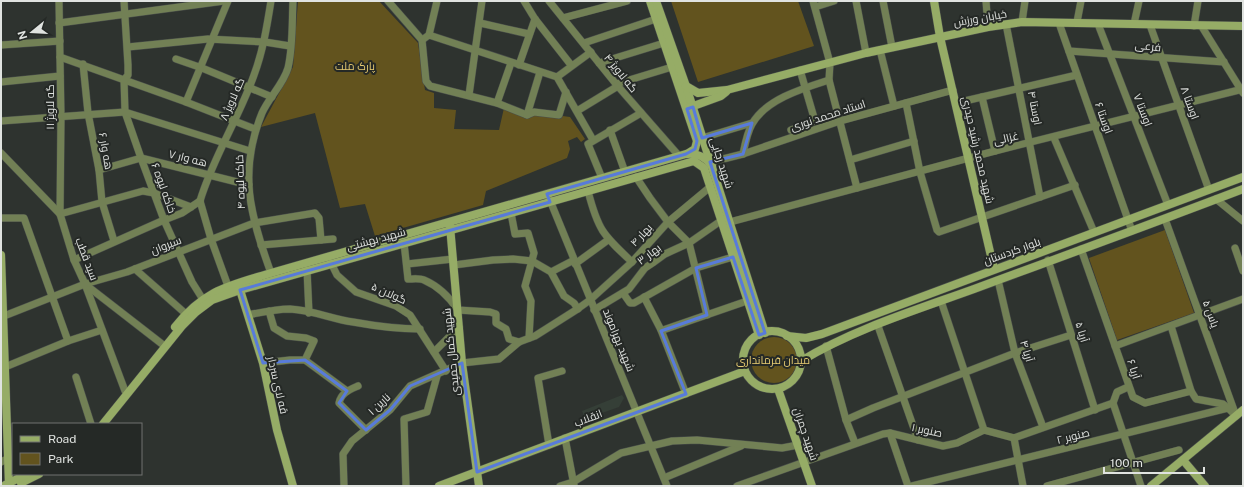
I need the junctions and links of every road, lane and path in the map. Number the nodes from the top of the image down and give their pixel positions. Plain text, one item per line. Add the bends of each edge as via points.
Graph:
1 (59, 1) edge
2 (124, 1) edge
3 (224, 1) edge
4 (228, 1) edge
5 (271, 1) edge
6 (293, 1) edge
7 (388, 1) edge
8 (437, 1) edge
9 (482, 1) edge
10 (524, 1) edge
11 (549, 1) edge
12 (627, 1) edge
13 (650, 1) edge
14 (656, 1) edge
15 (834, 1) edge
16 (856, 1) edge
17 (883, 1) edge
18 (934, 1) edge
19 (986, 1) edge
20 (1025, 1) edge
21 (1081, 1) edge
22 (1139, 1) edge
23 (1198, 1) edge
24 (814, 4) edge
25 (125, 15) junction
26 (563, 18) junction
27 (535, 19) junction
28 (656, 19) junction
29 (1022, 22) junction
30 (1077, 22) junction
31 (59, 23) junction
32 (1059, 23) junction
33 (480, 24) junction
34 (1006, 24) junction
35 (1098, 24) junction
36 (1134, 24) junction
37 (1243, 24) edge
38 (1150, 25) junction
39 (1198, 26) junction
40 (988, 27) junction
41 (529, 34) junction
42 (429, 35) junction
43 (940, 37) junction
44 (211, 40) junction
45 (422, 40) junction
46 (60, 41) junction
47 (265, 42) junction
48 (584, 43) junction
49 (664, 43) junction
50 (1, 45) edge
51 (290, 46) junction
52 (128, 47) junction
53 (892, 47) junction
54 (880, 50) junction
55 (476, 51) junction
56 (1069, 51) junction
57 (590, 52) junction
58 (866, 53) junction
59 (1110, 53) junction
60 (60, 57) junction
61 (1162, 58) junction
62 (176, 59) dead end
63 (1224, 62) junction
64 (511, 63) junction
65 (599, 63) junction
66 (830, 63) junction
67 (83, 64) junction
68 (519, 65) junction
69 (571, 65) junction
70 (672, 67) junction
71 (202, 68) junction
72 (800, 70) junction
73 (540, 72) junction
74 (1078, 75) junction
75 (60, 76) junction
76 (557, 77) junction
77 (124, 80) junction
78 (829, 80) junction
79 (1, 82) edge
80 (617, 85) junction
81 (686, 86) junction
82 (806, 87) junction
83 (249, 88) junction
84 (1020, 89) junction
85 (727, 90) junction
86 (953, 90) junction
87 (1242, 90) edge
88 (566, 92) junction
89 (469, 95) junction
90 (272, 97) junction
91 (982, 98) junction
92 (186, 102) junction
93 (497, 103) junction
94 (906, 103) junction
95 (956, 104) junction
96 (1178, 104) junction
97 (894, 106) junction
98 (690, 108) junction
99 (577, 111) junction
100 (125, 112) junction
101 (88, 113) junction
102 (641, 113) junction
103 (527, 115) junction
104 (1134, 116) junction
105 (61, 117) junction
106 (235, 120) junction
107 (1, 121) edge
108 (840, 121) junction
109 (752, 123) junction
110 (1095, 126) junction
111 (256, 129) junction
112 (610, 130) junction
113 (791, 130) dead end
114 (702, 138) junction
115 (1054, 138) junction
116 (914, 141) junction
117 (590, 142) junction
118 (223, 143) junction
119 (1030, 144) junction
120 (250, 151) junction
121 (995, 152) junction
122 (1, 153) edge
123 (743, 154) junction
124 (682, 155) junction
125 (141, 158) junction
126 (969, 159) junction
127 (850, 160) junction
128 (709, 166) junction
129 (99, 170) junction
130 (626, 172) junction
131 (920, 172) junction
132 (211, 175) junction
133 (636, 177) junction
134 (1243, 177) edge
135 (602, 178) junction
136 (249, 185) junction
137 (1074, 185) junction
138 (710, 187) junction
139 (857, 188) junction
140 (1243, 189) edge
141 (1209, 190) junction
142 (588, 191) junction
143 (154, 193) junction
144 (1040, 197) junction
145 (549, 198) junction
146 (1216, 199) junction
147 (200, 201) junction
148 (102, 202) junction
149 (1168, 205) junction
150 (191, 207) junction
151 (511, 212) junction
152 (60, 214) junction
153 (982, 216) junction
154 (1, 218) edge
155 (1165, 219) junction
156 (164, 220) junction
157 (1129, 220) junction
158 (726, 221) junction
159 (1243, 221) edge
160 (668, 222) junction
161 (254, 223) junction
162 (450, 226) junction
163 (1132, 231) junction
164 (1094, 232) junction
165 (211, 239) junction
166 (333, 239) dead end
167 (321, 240) junction
168 (608, 240) junction
169 (114, 241) junction
170 (404, 243) junction
171 (689, 243) junction
172 (261, 245) junction
173 (1235, 248) dead end
174 (1081, 249) junction
175 (178, 252) junction
176 (1, 255) edge
177 (733, 257) junction
178 (74, 260) junction
179 (1048, 260) junction
180 (532, 261) junction
181 (454, 262) junction
182 (575, 262) junction
183 (632, 262) junction
184 (331, 263) junction
185 (407, 264) junction
186 (696, 268) junction
187 (135, 269) junction
188 (994, 269) junction
189 (307, 270) junction
190 (1243, 271) edge
191 (551, 272) junction
192 (271, 273) junction
193 (998, 280) junction
194 (85, 284) junction
195 (228, 286) junction
196 (240, 290) junction
197 (623, 292) junction
198 (53, 297) junction
199 (644, 297) junction
200 (2, 298) edge
201 (202, 298) junction
202 (1243, 299) edge
203 (590, 300) junction
204 (747, 301) junction
205 (942, 301) junction
206 (578, 309) junction
207 (458, 310) junction
208 (594, 310) junction
209 (269, 311) junction
210 (309, 313) junction
211 (186, 314) junction
212 (248, 315) junction
213 (707, 315) junction
214 (1200, 315) junction
215 (4, 316) junction
216 (878, 326) junction
217 (1171, 326) junction
218 (459, 327) junction
219 (420, 329) junction
220 (102, 330) junction
221 (661, 330) junction
222 (762, 334) junction
223 (822, 334) junction
224 (1071, 335) junction
225 (787, 336) junction
226 (529, 338) junction
227 (68, 341) junction
228 (519, 342) junction
229 (162, 344) junction
230 (826, 346) junction
231 (1115, 346) junction
232 (3, 348) edge
233 (434, 352) junction
234 (1016, 353) junction
235 (305, 360) junction
236 (801, 361) junction
237 (263, 363) junction
238 (462, 363) junction
239 (5, 367) junction
240 (446, 371) junction
241 (562, 371) dead end
242 (746, 371) junction
243 (965, 373) junction
244 (437, 376) junction
245 (76, 377) dead end
246 (3, 380) edge
247 (358, 386) dead end
248 (1128, 387) junction
249 (778, 389) junction
250 (125, 391) junction
251 (347, 391) junction
252 (1191, 391) junction
253 (686, 394) junction
254 (903, 397) junction
255 (1113, 403) junction
256 (1228, 408) junction
257 (1095, 410) junction
258 (1243, 410) edge
259 (636, 411) junction
260 (1239, 416) edge
261 (846, 420) junction
262 (90, 423) edge
263 (98, 423) edge
264 (104, 423) edge
265 (1043, 427) junction
266 (366, 430) junction
267 (984, 430) junction
268 (890, 432) junction
269 (1124, 434) junction
270 (566, 438) junction
271 (1014, 438) junction
272 (918, 440) junction
273 (855, 443) junction
274 (549, 445) junction
275 (743, 445) junction
276 (798, 445) junction
277 (652, 447) junction
278 (1180, 450) dead end
279 (5, 460) edge
280 (1183, 460) junction
281 (803, 461) junction
282 (1018, 461) junction
283 (1133, 463) junction
284 (477, 472) junction
285 (25, 475) edge
286 (36, 475) edge
287 (664, 478) junction
288 (574, 484) edge
289 (7, 485) edge
290 (293, 486) edge
291 (344, 486) edge
292 (406, 486) edge
293 (439, 486) edge
294 (478, 486) edge
295 (560, 486) edge
296 (667, 486) edge
297 (737, 486) edge
298 (812, 486) edge
299 (908, 486) edge
300 (912, 486) edge
301 (1023, 486) edge
302 (1046, 486) edge
303 (1141, 486) edge
304 (1151, 486) edge
305 (1205, 486) edge

1 - 31 street, گه لاویژ ۱۱
2 - 25 street, خاکه لیوه ۶
3 - 25 street
4 - 44 street
5 - 47 street, گه لاویژ ۸
6 - 51 street, خاکه لیوه ۴
7 - 45 street
8 - 42 street
9 - 33 street
10 - 27 street
11 - 26 street, گه لاویژ ۴
12 - 26 street
13 - 28 main road, شهید رجایی
14 - 81 main road, شهید رجایی
15 - 24 street
16 - 58 street
17 - 53 street
18 - 43 main road, شهید محمد رشید حیدری
19 - 40 street
20 - 29 street
21 - 30 street
22 - 36 street
23 - 39 street
24 - 66 street
25 - 31 street
25 - 52 street, خاکه لیوه ۶
26 - 48 street, گه لاویژ ۴
27 - 41 street
27 - 69 street
28 - 48 street
28 - 49 main road, شهید رجایی
29 - 32 main road, خیابان ورزش
29 - 34 main road, خیابان ورزش
30 - 32 main road, خیابان ورزش
30 - 35 main road, خیابان ورزش
31 - 46 street, گه لاویژ ۱۱
32 - 56 street, اوستا ۶
33 - 41 street
33 - 55 street
34 - 40 main road, خیابان ورزش
34 - 84 street, اوستا ۴
35 - 36 main road, خیابان ورزش
35 - 59 street, اوستا ۷
36 - 38 main road, خیابان ورزش
37 - 39 main road, خیابان ورزش
38 - 39 main road, خیابان ورزش
38 - 61 street, اوستا ۸
39 - 63 street
40 - 43 main road, خیابان ورزش
41 - 68 street
42 - 45 street
42 - 55 street
43 - 53 main road, خیابان ورزش
43 - 86 main road, شهید محمد رشید حیدری
44 - 47 street
44 - 52 street
44 - 71 street
45 - 89 street via 426,81 430,86
46 - 50 street
46 - 60 street, گه لاویژ ۱۱
47 - 51 street
47 - 83 street, گه لاویژ ۸
48 - 57 street, گه لاویژ ۴
49 - 65 street
49 - 70 main road, شهید رجایی
51 - 90 street, خاکه لیوه ۴ via 284,79
52 - 77 street, خاکه لیوه ۶ via 128,75
53 - 54 main road, خیابان ورزش
54 - 58 main road, خیابان ورزش
54 - 97 street
55 - 64 street
55 - 89 street
56 - 59 street, فرعی
56 - 74 street, اوستا ۶
57 - 65 street, گه لاویژ ۴
57 - 69 street
58 - 66 main road, خیابان ورزش
59 - 61 street, فرعی
59 - 104 street, اوستا ۷
60 - 67 street
60 - 75 street, گه لاویژ ۱۱
61 - 63 street, فرعی
61 - 96 street, اوستا ۸
62 - 71 street
63 - 87 street
64 - 68 street
64 - 93 street
65 - 80 street, گه لاویژ ۴
66 - 72 main road, خیابان ورزش
66 - 78 street
67 - 77 street
67 - 101 street, هه وار ۶
68 - 73 street
69 - 76 street
70 - 80 street
70 - 98 main road, شهید رجایی
71 - 83 street
71 - 92 street
72 - 82 street
72 - 85 main road, خیابان ورزش
73 - 76 street
73 - 103 street
74 - 84 street
74 - 110 street, اوستا ۶
75 - 79 street
75 - 105 street, گه لاویژ ۱۱
76 - 88 street
77 - 92 street
77 - 100 street, خاکه لیوه ۶
78 - 82 street
78 - 108 street
80 - 99 street
80 - 102 street, گه لاویژ ۴
81 - 85 main road, خیابان ورزش via 698,93
81 - 98 main road, شهید رجایی
82 - 109 street via 777,101
82 - 113 street via 815,121
83 - 90 street
83 - 106 street, گه لاویژ ۸
84 - 91 street
84 - 119 street, اوستا ۴
85 - 98 main road, خیابان ورزش via 721,96
86 - 94 street, استاد محمد نوری
86 - 95 main road, شهید محمد رشید حیدری
87 - 96 street, غزالی
88 - 99 street
88 - 103 street via 559,115 534,112
89 - 93 street
90 - 111 street, خاکه لیوه ۴
91 - 95 street
91 - 121 street
92 - 106 street
93 - 103 street
94 - 97 street, استاد محمد نوری
94 - 116 street
95 - 126 main road, شهید محمد رشید حیدری
96 - 104 street, غزالی
96 - 141 street, اوستا ۸
97 - 108 street, استاد محمد نوری
98 - 114 main road, شهید رجایی
98 - 124 main road, شهید رجایی via 697,141 695,149
99 - 117 street
100 - 101 street
100 - 118 street
100 - 125 street, خاکه لیوه ۶
101 - 105 street
101 - 129 street, هه وار ۶
102 - 112 street
102 - 124 street, گه لاویژ ۴
104 - 110 street, غزالی
104 - 149 street, اوستا ۷
105 - 107 street
105 - 152 street, گه لاویژ ۱۱
106 - 111 street
106 - 118 street, گه لاویژ ۸
108 - 123 street, استاد محمد نوری
108 - 127 street
109 - 114 street
109 - 123 street
110 - 115 street, غزالی
110 - 157 street, اوستا ۶
111 - 120 street, خاکه لیوه ۴
112 - 117 street
112 - 130 street
114 - 128 main road, شهید رجایی
115 - 119 street, غزالی
115 - 137 street
116 - 127 street
116 - 131 street
117 - 135 street
118 - 120 street
118 - 132 street, گه لاویژ ۸
119 - 121 street, غزالی
119 - 144 street, اوستا ۴
120 - 136 street, خاکه لیوه ۴
121 - 126 street, غزالی
122 - 152 street, سید قطب
123 - 128 street, استاد محمد نوری
124 - 128 main road via 699,154 706,159
124 - 130 main road, شهید بهشتی
125 - 129 street, هه وار ۷
125 - 132 street, هه وار ۷
125 - 143 street, خاکه لیوه ۶
126 - 131 street, غزالی
126 - 153 main road, شهید محمد رشید حیدری
127 - 139 street
128 - 133 main road, شهید بهشتی via 694,161
128 - 138 main road, شهید رجایی
128 - 158 main road, شهید رجایی
129 - 148 street, هه وار ۶
130 - 135 main road, شهید بهشتی
131 - 139 street, غزالی
131 - 153 street via 939,232
132 - 136 street, هه وار ۷
132 - 147 street, گه لاویژ ۸
133 - 142 main road, شهید بهشتی
133 - 160 street
134 - 141 main road, بلوار کردستان
135 - 145 main road, شهید بهشتی
136 - 161 street, خاکه لیوه ۴
137 - 144 street
137 - 164 street
138 - 158 main road, شهید رجایی
138 - 160 street, بهار ۴
139 - 158 street, غزالی
140 - 146 main road, بلوار کردستان
141 - 149 main road, بلوار کردستان
142 - 145 main road, شهید بهشتی
142 - 168 street via 595,217
143 - 148 street via 142,191
143 - 150 street
143 - 156 street, خاکه لیوه ۶
144 - 153 street
145 - 151 main road, شهید بهشتی
145 - 162 main road, شهید بهشتی
145 - 182 street, شهید بهراموند
146 - 155 main road, بلوار کردستان
146 - 159 street
147 - 150 street
147 - 165 street
148 - 152 street
148 - 169 street, هه وار ۶
149 - 157 main road, بلوار کردستان
150 - 156 street
151 - 162 main road, شهید بهشتی
151 - 180 street via 515,234 528,233 531,238 534,253
152 - 178 street, سید قطب
153 - 188 main road, شهید محمد رشید حیدری
154 - 198 street via 24,218
155 - 163 main road, بلوار کردستان
155 - 214 street, یاس ۵
156 - 169 street
156 - 175 street, خاکه لیوه ۶
157 - 163 street, اوستا ۶
157 - 164 main road, بلوار کردستان
158 - 171 street, بهار ۳
158 - 177 main road, شهید رجایی
158 - 222 main road, شهید رجایی
160 - 171 street
160 - 183 street, بهار ۴
161 - 165 street, سیروان
161 - 167 street, سیروان via 315,213 319,218
161 - 172 street, خاکه لیوه ۴
162 - 170 main road, شهید بهشتی
162 - 181 main road, شهید کمال حمیدی
162 - 192 main road, شهید بهشتی
163 - 174 main road, بلوار کردستان
164 - 188 main road, بلوار کردستان
165 - 175 street, سیروان
165 - 195 street
166 - 167 street
167 - 172 street
168 - 182 street
168 - 183 street
169 - 178 street
170 - 184 main road, شهید بهشتی
170 - 185 street
171 - 186 street
171 - 197 street, بهار ۳ via 665,254 650,265 629,289
172 - 192 street, خاکه لیوه ۴
173 - 190 street
174 - 179 main road, بلوار کردستان
174 - 231 street, آریا ۶
175 - 187 street, سیروان
175 - 201 street, خاکه لیوه ۶
176 - 200 main road
177 - 186 street
177 - 204 main road, شهید رجایی
178 - 194 street, سید قطب
179 - 193 main road, بلوار کردستان
179 - 224 street, آریا ۵
180 - 181 street
180 - 191 street
180 - 226 street via 525,286 531,301
181 - 185 street
181 - 207 main road, شهید کمال حمیدی
182 - 191 street
182 - 203 street, شهید بهراموند
183 - 203 street, بهار ۴
184 - 189 main road, شهید بهشتی
184 - 219 street, گولان ۵ via 337,275 356,292 396,306 410,315
185 - 207 street via 408,279 423,280 434,285 449,296
186 - 199 street
186 - 213 street
187 - 194 street, سیروان
187 - 211 street
188 - 223 main road, بلوار کردستان
189 - 196 main road, شهید بهشتی
189 - 210 street
191 - 206 street via 564,296
192 - 195 main road, شهید بهشتی
193 - 205 main road, بلوار کردستان
193 - 234 street, آریا ۴
194 - 198 street, سیروان
194 - 220 street, سید قطب
194 - 229 street
195 - 201 main road, شهید بهشتی
196 - 212 main road, قه لای سردار
196 - 264 main road, شهید بهشتی via 212,300 196,312
197 - 199 street via 632,304
197 - 208 street, بهار ۳
198 - 215 street, سیروان
198 - 227 street
199 - 221 street
200 - 215 main road
201 - 211 main road, شهید بهشتی
202 - 214 street
203 - 206 street, بهار ۴
203 - 208 street, شهید بهراموند
204 - 213 street
204 - 222 main road, شهید رجایی
205 - 216 main road, بلوار کردستان
205 - 243 street
206 - 226 street, بهار ۴
207 - 218 main road, شهید کمال حمیدی
207 - 228 street via 496,314 496,323 506,330 509,339
208 - 259 street, شهید بهراموند
209 - 210 street via 292,309
209 - 212 street
209 - 235 street via 274,328 287,336 314,341
210 - 219 street via 321,313 352,322 394,329
211 - 229 main road, شهید بهشتی
212 - 237 main road, قه لای سردار
213 - 221 street
214 - 217 street
214 - 260 street, یاس ۵
215 - 232 main road
216 - 230 main road, بلوار کردستان
216 - 254 street
217 - 231 street
217 - 252 street
218 - 233 street
218 - 238 main road, شهید کمال حمیدی
219 - 233 street, گولان ۵
220 - 227 street
220 - 250 street, سید قطب
221 - 253 street
222 - 225 main road via 780,333
222 - 242 main road via 749,344 746,350
223 - 225 main road, بلوار کردستان via 806,338
223 - 230 main road
224 - 234 street
224 - 257 street, آریا ۵
225 - 236 main road via 797,346
226 - 228 street, بهار ۴
227 - 239 street
228 - 238 street, بهار ۴ via 499,359
229 - 250 main road, شهید بهشتی
230 - 236 main road, بلوار کردستان
230 - 261 street
231 - 248 street, آریا ۶
232 - 239 main road
233 - 240 street, گولان ۵
234 - 243 street
234 - 265 street, آریا ۴
235 - 237 street
235 - 251 street
236 - 249 main road via 794,379
237 - 290 main road, قه لای سردار via 278,437
238 - 240 street, نارین ۱
238 - 284 main road, شهید کمال حمیدی
239 - 246 main road
240 - 244 street, نارین ۱
241 - 274 street via 538,378
242 - 249 main road via 755,384 762,388
242 - 253 main road, انقلاب
243 - 254 street
243 - 267 street
244 - 266 street, نارین ۱ via 410,386 390,410
244 - 292 street via 427,412 404,419
245 - 262 street
246 - 279 main road
247 - 251 street
248 - 252 street, آریا ۶ via 1133,397 1145,403
248 - 255 street via 1117,392
249 - 276 main road, شهید چمران
250 - 263 main road, شهید بهشتی
251 - 266 street via 340,397 339,403
252 - 256 street via 1196,399 1223,404
253 - 259 main road, انقلاب
254 - 261 street
254 - 272 street
255 - 257 street
255 - 269 street
256 - 260 street
256 - 269 street, صنوبر ۲
257 - 265 street
258 - 260 main road
259 - 270 main road, انقلاب
259 - 277 street, شهید بهراموند
260 - 280 main road
261 - 273 street
265 - 271 street
266 - 291 street, نارین ۱ via 352,441 343,454
267 - 271 street
267 - 272 street, صنوبر ۱ via 957,443 943,446
268 - 272 street, صنوبر ۱
268 - 273 street
268 - 299 street
269 - 282 street, صنوبر ۲
269 - 283 street
270 - 274 main road, انقلاب
270 - 288 street
271 - 282 street
273 - 281 street
274 - 284 main road, انقلاب
275 - 276 street via 782,448
275 - 277 street via 698,440
275 - 287 street
276 - 281 main road, شهید چمران
277 - 287 street, شهید بهراموند
277 - 288 street via 621,453
278 - 283 street
279 - 289 main road
280 - 304 main road
280 - 305 main road
281 - 297 street
281 - 298 main road, شهید چمران
282 - 300 street, صنوبر ۲
282 - 301 street
283 - 302 street
283 - 303 street
284 - 293 main road, انقلاب
284 - 294 main road, شهید کمال حمیدی
285 - 289 main road
286 - 289 main road
287 - 296 street, شهید بهراموند
288 - 295 street

